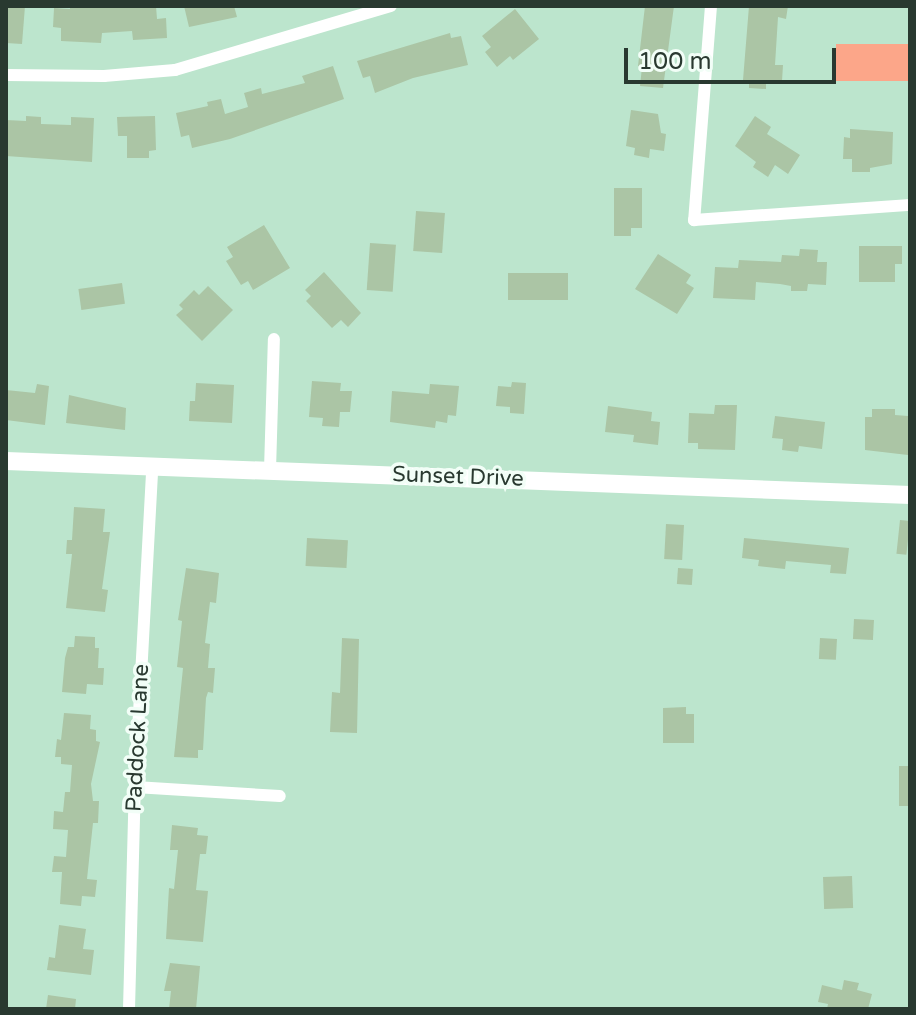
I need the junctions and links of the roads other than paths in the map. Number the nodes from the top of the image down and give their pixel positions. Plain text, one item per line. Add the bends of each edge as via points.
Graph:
1 (391, 6) edge
2 (711, 6) edge
3 (6, 75) edge
4 (910, 205) edge
5 (274, 339) dead end
6 (6, 461) edge
7 (152, 468) junction
8 (270, 470) junction
9 (910, 495) edge
10 (135, 787) junction
11 (280, 796) dead end
12 (129, 1009) edge

1 - 3 street via 175,70
2 - 4 street via 694,220
5 - 8 street
6 - 7 main road, Sunset Drive
7 - 8 main road, Sunset Drive
7 - 10 street, Paddock Lane
8 - 9 main road, Sunset Drive
10 - 11 street
10 - 12 street, Paddock Lane

